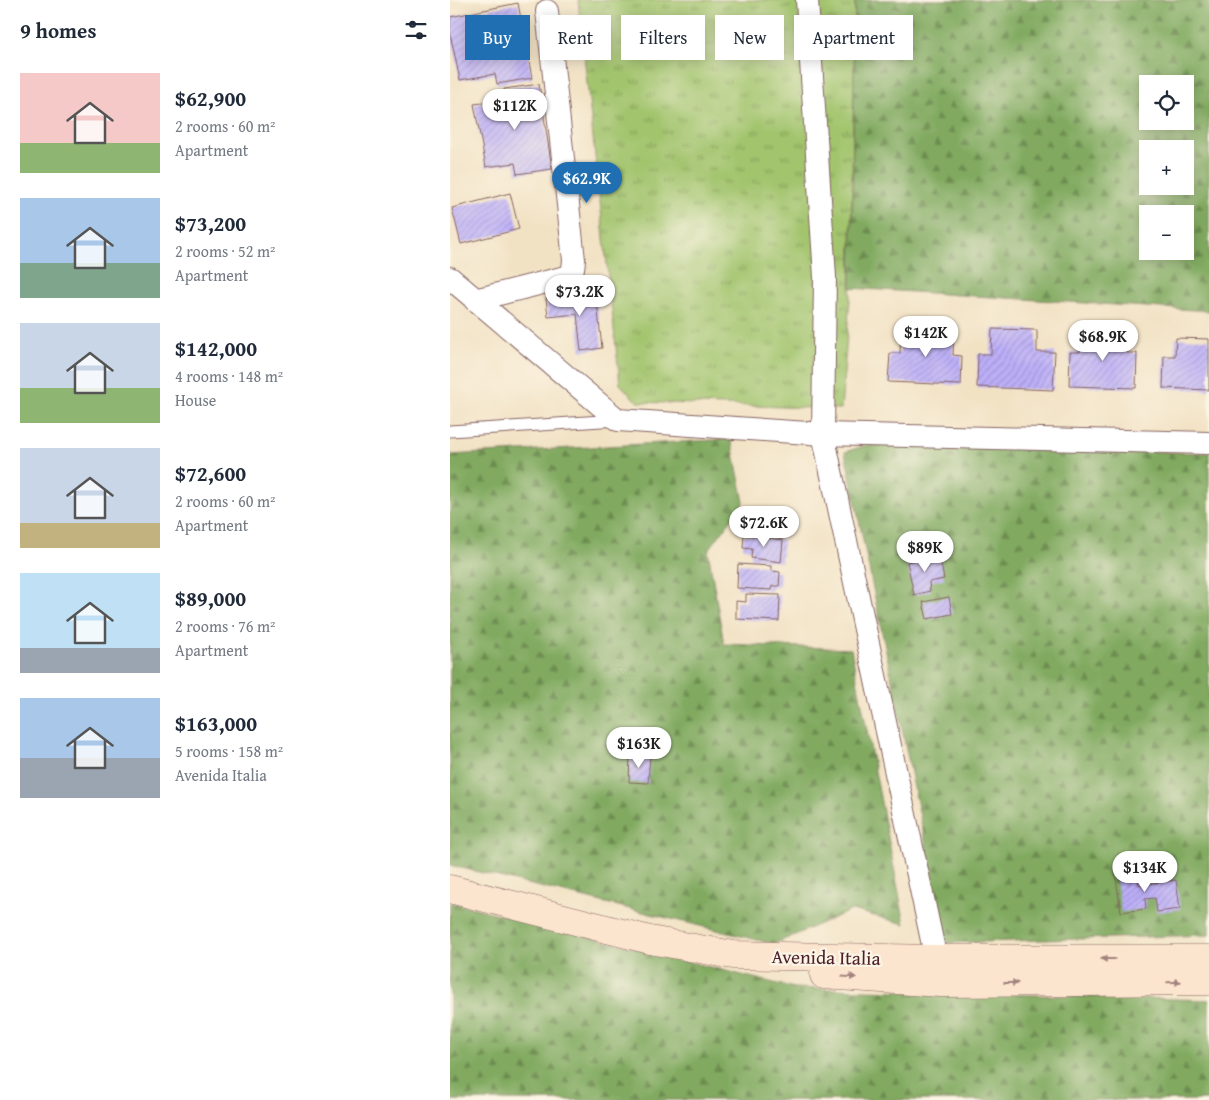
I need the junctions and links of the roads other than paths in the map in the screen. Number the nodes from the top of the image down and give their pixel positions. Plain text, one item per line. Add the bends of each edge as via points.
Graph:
1 (807, 0) edge
2 (547, 11) dead end
3 (450, 278) edge
4 (475, 300) junction
5 (618, 420) junction
6 (450, 431) edge
7 (823, 434) junction
8 (1209, 443) edge
9 (450, 890) edge
10 (1209, 959) edge
11 (938, 971) junction
12 (1209, 981) edge

1 - 7 street via 825,278
2 - 4 street via 573,270 566,277
3 - 4 street
4 - 5 street
5 - 6 lane
5 - 7 street
7 - 8 street
7 - 11 street
9 - 11 street via 795,972
10 -> 11 street
11 -> 12 street

